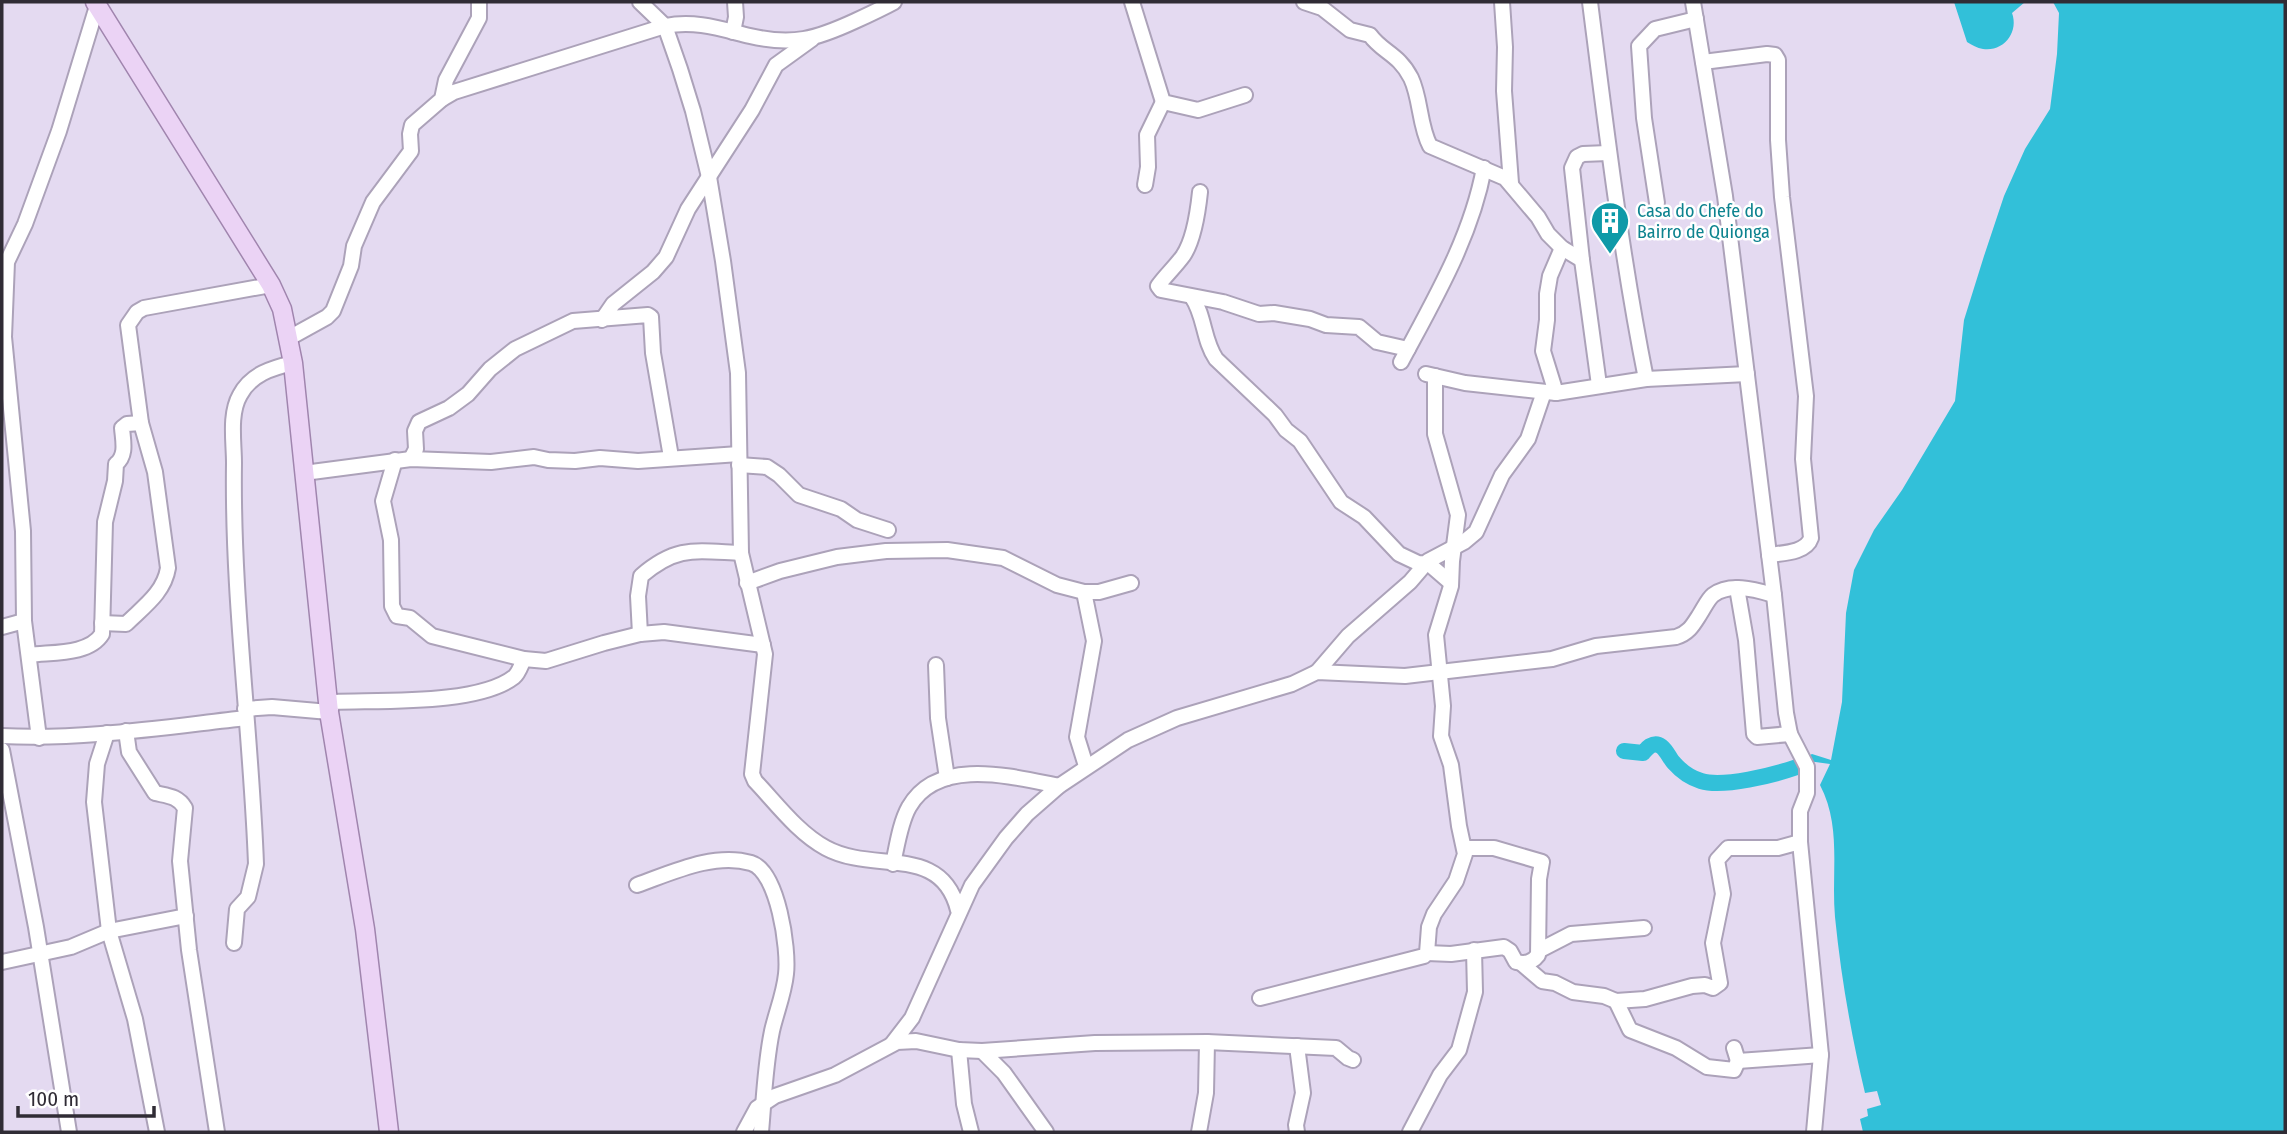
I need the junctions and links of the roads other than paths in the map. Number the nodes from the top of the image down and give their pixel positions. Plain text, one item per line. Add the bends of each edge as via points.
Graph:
1 (479, 2) edge
2 (640, 2) edge
3 (735, 2) edge
4 (894, 2) edge
5 (1132, 2) edge
6 (1304, 2) edge
7 (1502, 2) edge
8 (1590, 2) edge
9 (1693, 2) edge
10 (96, 4) edge
11 (1696, 19) junction
12 (665, 26) junction
13 (733, 32) junction
14 (813, 38) junction
15 (1703, 62) junction
16 (1245, 95) dead end
17 (442, 99) junction
18 (1163, 102) junction
19 (1608, 153) junction
20 (1484, 168) junction
21 (709, 177) junction
22 (1511, 183) junction
23 (1144, 185) dead end
24 (1200, 192) dead end
25 (1657, 203) dead end
26 (1562, 248) junction
27 (1581, 260) junction
28 (271, 285) junction
29 (1192, 297) junction
30 (602, 320) junction
31 (289, 338) junction
32 (1408, 349) junction
33 (1401, 362) dead end
34 (293, 363) junction
35 (1747, 374) junction
36 (1646, 379) junction
37 (1599, 385) junction
38 (1550, 392) junction
39 (141, 424) junction
40 (671, 457) junction
41 (411, 458) junction
42 (739, 459) junction
43 (396, 460) junction
44 (304, 473) junction
45 (888, 530) dead end
46 (1455, 547) junction
47 (741, 553) junction
48 (1769, 555) junction
49 (1426, 563) junction
50 (747, 583) junction
51 (1131, 583) dead end
52 (1451, 583) junction
53 (1737, 588) junction
54 (1084, 592) junction
55 (1774, 595) junction
56 (24, 621) junction
57 (102, 623) junction
58 (2, 627) edge
59 (640, 634) junction
60 (763, 645) junction
61 (30, 655) junction
62 (524, 659) junction
63 (936, 665) dead end
64 (1317, 672) junction
65 (1438, 672) junction
66 (329, 712) junction
67 (245, 713) junction
68 (126, 731) junction
69 (107, 733) junction
70 (1790, 734) junction
71 (2, 736) edge
72 (39, 738) junction
73 (2, 750) edge
74 (1086, 766) junction
75 (947, 778) junction
76 (1059, 786) junction
77 (8, 818) edge
78 (1800, 842) junction
79 (1465, 848) junction
80 (893, 864) junction
81 (637, 885) dead end
82 (958, 910) junction
83 (186, 916) junction
84 (1644, 928) dead end
85 (109, 931) junction
86 (234, 943) dead end
87 (1474, 950) junction
88 (1540, 950) junction
89 (1427, 953) junction
90 (40, 954) junction
91 (2, 962) edge
92 (1521, 963) junction
93 (1260, 998) dead end
94 (1616, 1001) junction
95 (1207, 1042) junction
96 (892, 1044) junction
97 (1297, 1046) junction
98 (959, 1050) junction
99 (982, 1051) junction
100 (1821, 1055) junction
101 (1353, 1060) dead end
102 (765, 1103) junction
103 (69, 1132) edge
104 (157, 1132) edge
105 (217, 1132) edge
106 (389, 1132) edge
107 (744, 1132) edge
108 (761, 1132) edge
109 (971, 1132) edge
110 (1046, 1132) edge
111 (1199, 1132) edge
112 (1297, 1132) edge
113 (1410, 1132) edge
114 (1814, 1132) edge

1 - 17 street via 479,18 446,80
2 - 12 street
3 - 13 street
4 - 14 street
5 - 18 street
6 - 20 street via 1322,8 1350,30 1370,35 1399,59 1412,80 1430,146
7 - 22 street
8 - 19 street
9 - 11 street
10 - 28 main road
10 - 56 street via 60,131 7,262 4,337 23,531
11 - 15 street
11 - 25 street via 1655,29 1639,46
12 - 13 street via 705,24
12 - 17 street
12 - 21 street
13 - 14 street via 788,42
14 - 21 street via 776,65
15 - 35 street via 1726,196
15 - 48 street via 1767,54 1778,60 1778,140 1806,396 1803,459 1811,538 1802,549
16 - 18 street via 1198,110
17 - 31 street via 412,125 411,151 373,202 333,311
18 - 23 street via 1147,135
19 - 27 street via 1583,154 1573,162
19 - 36 street
20 - 22 street
20 - 32 street via 1461,246
21 - 30 street via 666,257 613,304
21 - 42 street via 738,373
22 - 26 street
24 - 29 street via 1188,246 1158,286
26 - 27 street
26 - 38 street via 1547,294 1543,351
27 - 37 street
28 - 31 main road
28 - 39 street via 137,312 128,325
29 - 32 street via 1259,314 1359,327 1377,342
29 - 49 street via 1216,359 1300,441 1341,502 1364,517 1399,554
30 - 40 street via 651,317
30 - 41 street via 563,324 506,355 468,394 419,422
31 - 34 main road
32 - 33 street
34 - 44 main road
34 - 67 street via 259,374 240,395 234,411 234,509
35 - 36 street
35 - 48 street
36 - 37 street
37 - 38 street
38 - 46 street via 1528,439 1502,475 1476,532
38 - 46 street via 1430,375 1435,434 1458,514
39 - 57 street via 122,428 122,458 116,464 105,522
39 - 57 street via 155,472 166,581 149,605 126,624
40 - 41 street via 575,461 534,457 491,462
40 - 42 street
41 - 43 street
42 - 45 street via 767,467 799,495
42 - 47 street
43 - 44 street
43 - 62 street via 383,501 391,540 392,606 397,616 410,618 432,636
44 - 66 main road
46 - 49 street
46 - 52 street
47 - 50 street
47 - 59 street via 685,551 655,564 641,576
48 - 55 street
49 - 52 street
49 - 64 street via 1348,636
50 - 54 street via 837,557 947,550 1003,558
50 - 60 street
51 - 54 street
52 - 65 street via 1436,635
53 - 55 street
53 - 65 street via 1713,595 1689,631 1676,637 1596,646 1552,659
53 - 70 street via 1756,737
54 - 74 street via 1094,641 1076,737
55 - 70 street
56 - 58 street
56 - 61 street
57 - 61 street via 102,634 92,646
59 - 60 street via 664,632
59 - 62 street via 546,661
60 - 80 street via 765,672 752,769 755,781 797,825 828,849
61 - 72 street
62 - 66 street via 516,676 495,688 445,699 334,702
63 - 75 street
64 - 65 street via 1405,676
64 - 74 street via 1292,684 1178,718 1128,740
65 - 79 street via 1441,736 1451,765
66 - 67 street via 272,707
66 - 106 main road via 363,919
67 - 68 street
67 - 86 street via 256,864 248,897 237,909
68 - 69 street
68 - 83 street via 129,752 155,793 175,797 186,808 180,861
69 - 72 street
69 - 85 street via 97,764 94,802
70 - 78 street via 1807,767
71 - 72 street
73 - 77 street
74 - 76 street
75 - 76 street via 982,774
75 - 80 street via 935,782 909,807
76 - 82 street via 1006,838
77 - 90 street
78 - 94 street via 1778,848 1728,848 1717,860 1723,894 1713,943 1720,982 1713,988 1692,986 1645,999
78 - 100 street
79 - 88 street via 1494,848 1542,862
79 - 89 street via 1463,866 1429,927
80 - 82 street via 924,867 937,875 951,889
81 - 102 street via 727,860 751,863 769,879 781,919 786,975 771,1034
82 - 96 street via 912,1017
83 - 85 street
83 - 105 street
84 - 88 street via 1571,934
85 - 90 street
85 - 104 street via 135,1019
87 - 89 street
87 - 92 street via 1508,948
87 - 113 street via 1475,992 1459,1050
88 - 92 street via 1535,960
89 - 93 street
90 - 91 street
90 - 103 street
92 - 94 street via 1542,981
94 - 100 street via 1630,1030 1713,1068 1734,1070 1736,1055
95 - 97 street
95 - 99 street
95 - 111 street via 1206,1093
96 - 98 street via 916,1041
96 - 102 street via 835,1075
97 - 101 street via 1336,1048
97 - 112 street via 1303,1094
98 - 99 street
98 - 109 street
99 - 110 street via 1004,1073
100 - 114 street
102 - 107 street via 757,1108
102 - 108 street

